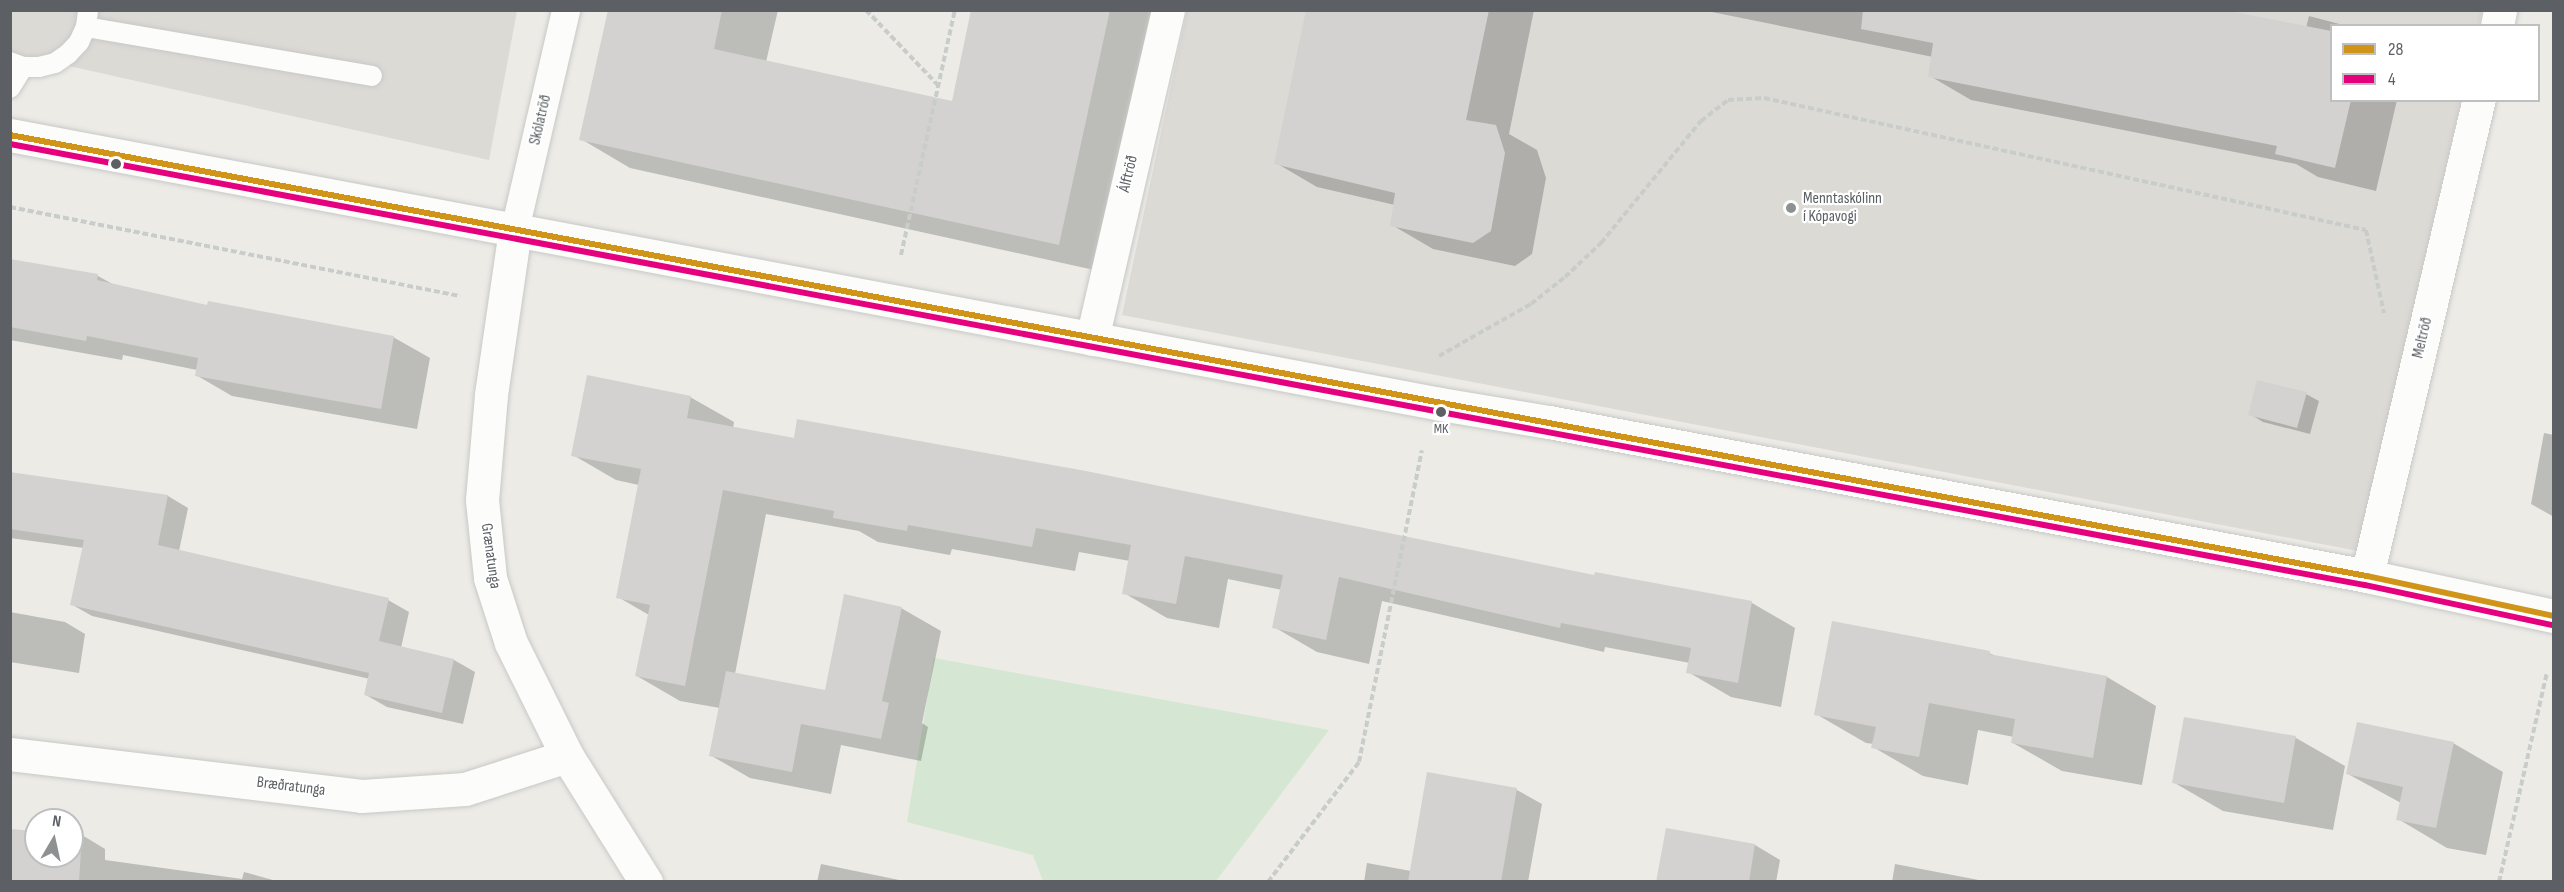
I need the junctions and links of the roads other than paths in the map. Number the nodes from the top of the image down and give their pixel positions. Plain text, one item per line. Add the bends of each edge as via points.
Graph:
1 (566, 10) edge
2 (1168, 10) edge
3 (87, 19) edge
4 (17, 65) edge
5 (372, 76) dead end
6 (10, 88) edge
7 (2479, 102) edge
8 (10, 135) edge
9 (515, 230) junction
10 (1092, 339) junction
11 (2367, 576) junction
12 (2553, 616) edge
13 (10, 754) edge
14 (567, 756) junction
15 (646, 882) edge

1 - 9 street, Skólatröð
2 - 10 street, Álftröð
3 - 4 lane via 79,42 55,63 39,67
3 - 5 lane
4 - 6 lane
7 - 11 street, Meltröð
8 - 9 street
9 - 10 street
9 - 14 street, Grænatunga via 491,395 482,500 490,578 511,643
10 - 11 street
11 - 12 street
13 - 14 street, Bræðratunga via 362,796 465,789
14 - 15 street, Grænatunga

